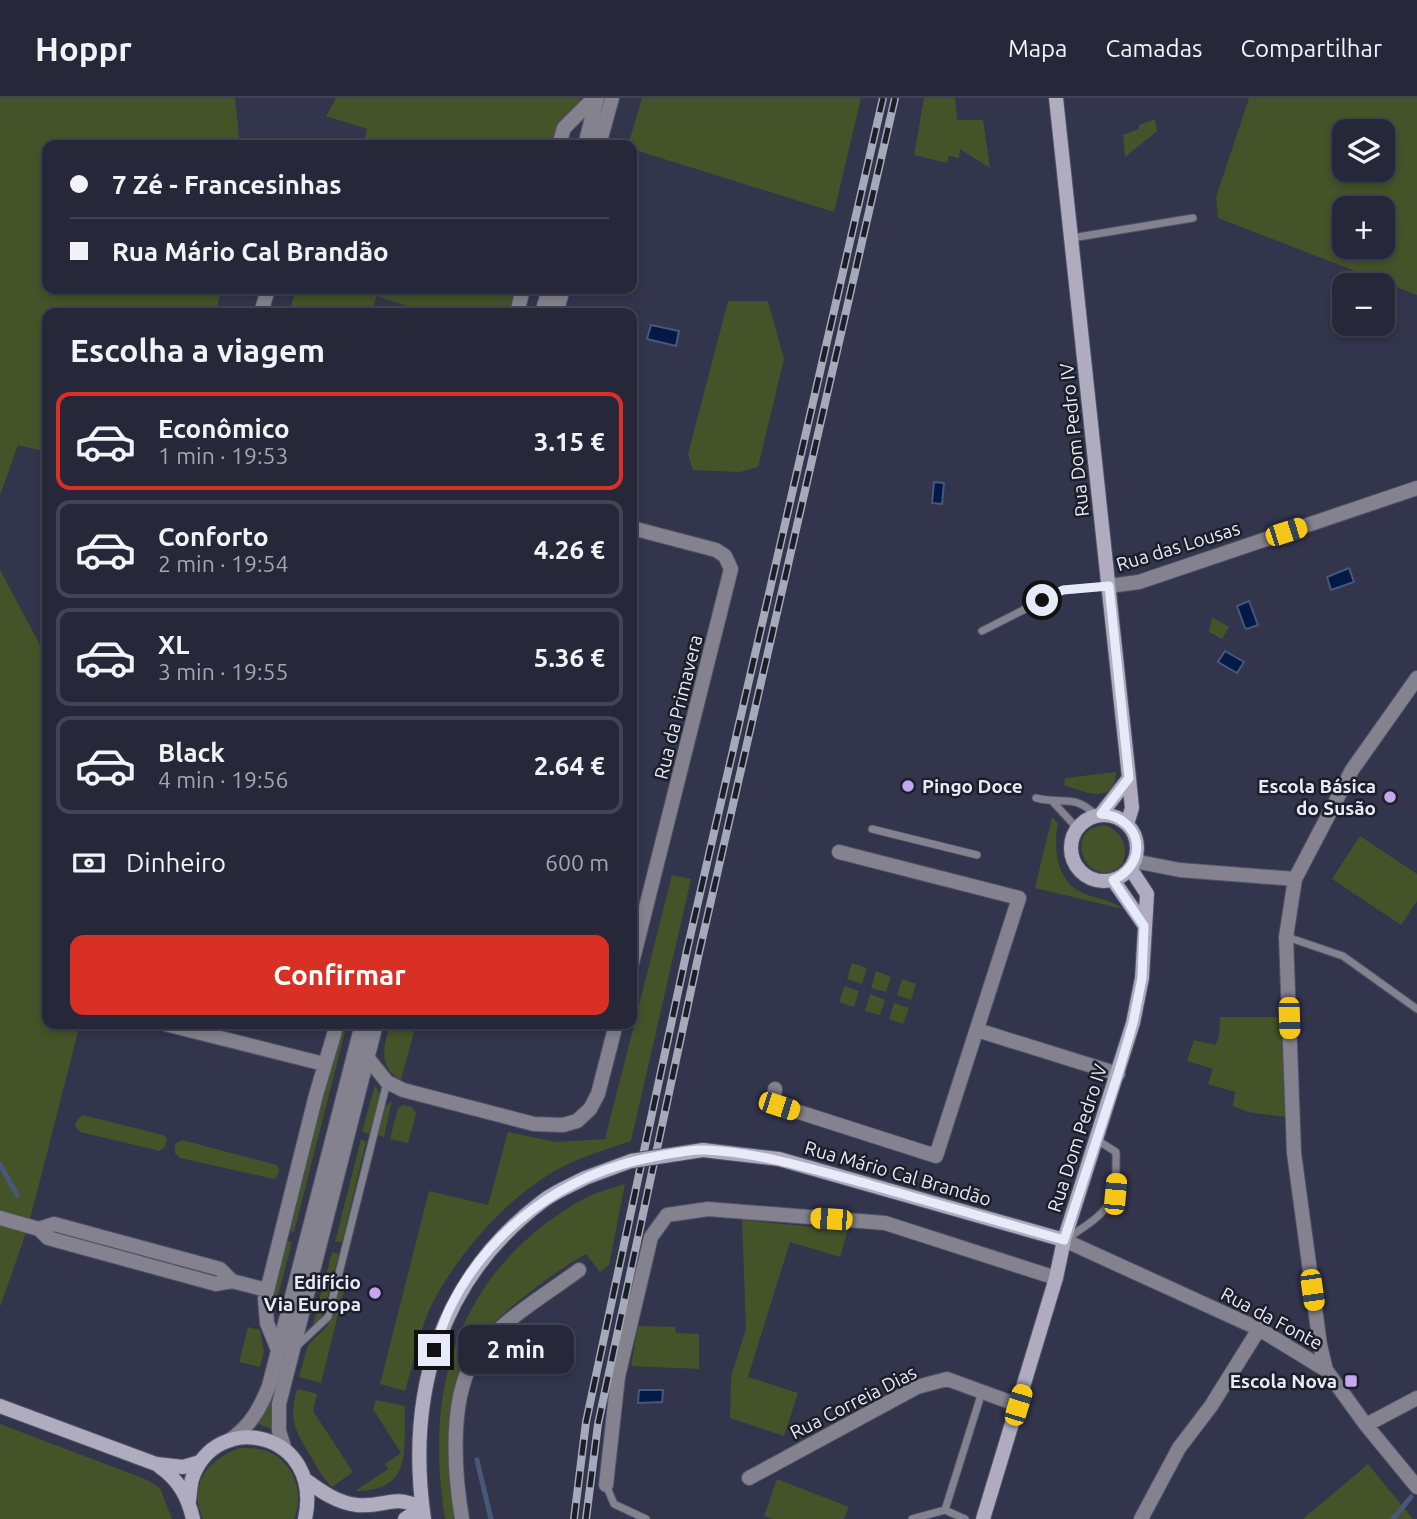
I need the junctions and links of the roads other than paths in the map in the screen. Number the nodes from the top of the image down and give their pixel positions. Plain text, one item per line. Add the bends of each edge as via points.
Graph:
1 (595, 98) edge
2 (612, 98) edge
3 (1056, 98) edge
4 (560, 140) edge
5 (586, 140) edge
6 (600, 140) edge
7 (1194, 218) dead end
8 (1072, 238) junction
9 (1417, 488) edge
10 (637, 529) edge
11 (1109, 586) junction
12 (982, 631) dead end
13 (1417, 678) edge
14 (1129, 778) junction
15 (1036, 798) dead end
16 (1053, 802) junction
17 (1098, 815) junction
18 (1127, 824) junction
19 (1077, 828) junction
20 (873, 829) dead end
21 (838, 852) dead end
22 (977, 855) dead end
23 (1132, 864) junction
24 (1295, 879) junction
25 (1108, 880) junction
26 (1144, 926) junction
27 (1286, 937) junction
28 (637, 943) edge
29 (1417, 1009) edge
30 (185, 1029) edge
31 (335, 1029) edge
32 (361, 1029) edge
33 (375, 1029) edge
34 (615, 1029) edge
35 (977, 1030) junction
36 (367, 1057) junction
37 (324, 1064) junction
38 (1118, 1074) junction
39 (387, 1082) junction
40 (775, 1089) dead end
41 (1097, 1140) junction
42 (0, 1217) edge
43 (1064, 1240) junction
44 (579, 1270) dead end
45 (1056, 1278) junction
46 (267, 1290) junction
47 (1259, 1329) junction
48 (285, 1351) junction
49 (1326, 1370) junction
50 (982, 1392) junction
51 (1417, 1398) edge
52 (1018, 1405) junction
53 (0, 1406) edge
54 (1366, 1425) junction
55 (230, 1440) junction
56 (285, 1450) junction
57 (200, 1462) junction
58 (156, 1464) junction
59 (419, 1473) junction
60 (749, 1478) dead end
61 (307, 1481) junction
62 (606, 1485) joint
63 (1417, 1487) edge
64 (189, 1501) junction
65 (388, 1501) junction
66 (945, 1510) junction
67 (423, 1514) edge
68 (193, 1519) edge
69 (305, 1519) edge
70 (405, 1519) edge
71 (462, 1519) edge
72 (646, 1519) edge
73 (912, 1519) edge
74 (965, 1519) edge
75 (983, 1519) edge
76 (1141, 1519) edge

1 - 4 street via 571,118
1 - 5 street
2 - 6 street
3 - 8 street, Rua Dom Pedro IV
7 - 8 lane
8 - 11 street, Rua Dom Pedro IV
9 - 11 street, Rua das Lousas via 1139,582
10 - 28 street, Rua da Primavera via 716,550 731,569
11 - 12 lane via 1063,590
11 - 14 street, Rua Dom Pedro IV
13 - 24 street via 1352,770
14 - 17 street
14 - 18 street, Rua Dom Pedro IV via 1132,808
15 - 16 lane
16 - 17 lane via 1065,799 1084,804
16 - 19 lane
17 - 18 street via 1111,815
17 - 19 street
18 - 23 street, Rua Dom Pedro IV via 1137,843
19 - 25 street via 1072,858 1092,879
20 - 22 lane
21 - 35 street via 1019,898
23 - 24 street
23 - 25 street via 1122,875
23 - 26 street, Rua Dom Pedro IV via 1147,894
24 - 27 street
25 - 26 street
26 - 38 street, Rua Dom Pedro IV via 1142,978
27 - 29 lane via 1343,956
27 - 49 street via 1294,1153
30 - 37 street
31 - 37 street
32 - 48 street
33 - 36 street
34 - 39 street via 590,1109 577,1121 563,1125 534,1124
35 - 38 street
35 - 40 street via 936,1156 779,1106
36 - 39 street
36 - 48 street
37 - 46 street
38 - 41 street, Rua Dom Pedro IV
39 - 48 lane via 328,1317
41 - 43 street, Rua Dom Pedro IV
41 - 43 lane via 1116,1152 1115,1194 1098,1217
42 - 46 street via 39,1229 48,1238 216,1284 232,1281
43 - 45 street, Rua Dom Pedro IV
43 - 47 street, Rua da Fonte
43 - 59 street, Rua Mário Cal Brandão, bridge via 779,1159 703,1150 631,1161 545,1199 512,1226 476,1267 450,1310 434,1350 423,1392
44 - 71 street via 496,1332 478,1352 463,1381 455,1428
45 - 52 street, Rua Dom Pedro IV
45 - 62 street via 885,1223 708,1209 667,1215 651,1237 618,1377
46 - 48 street via 267,1323
47 - 49 street, Rua da Fonte
47 - 76 street via 1179,1448
48 - 55 street via 260,1408
48 - 56 street via 279,1431
49 - 54 street, Rua da Fonte
50 - 52 street, Rua Correia Dias
50 - 60 street, Rua Correia Dias via 947,1379 917,1387
50 - 66 lane
51 - 54 street
52 - 75 street, Rua Dom Pedro IV
53 - 58 street
54 - 63 street, Rua da Fonte
55 - 56 street via 268,1440
55 - 57 street
56 - 61 street
57 - 58 street via 183,1467
57 - 64 street via 191,1480
58 - 64 street via 169,1473
59 - 65 street via 402,1494
59 - 67 street, Rua Mário Cal Brandão
61 - 65 street via 323,1493 356,1505
61 - 69 street
62 - 72 lane via 614,1504
64 - 68 street
65 - 67 street via 406,1500
66 - 73 lane
66 - 74 lane
67 - 70 street

